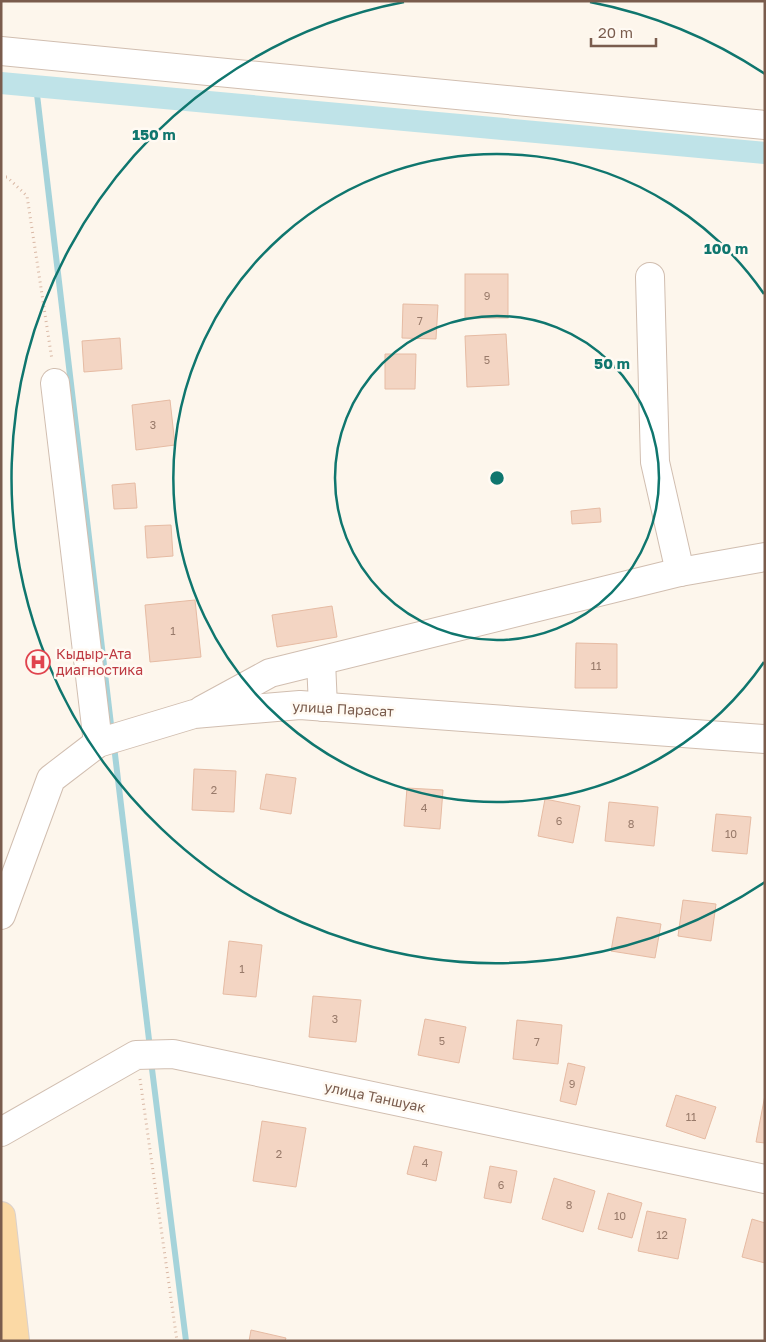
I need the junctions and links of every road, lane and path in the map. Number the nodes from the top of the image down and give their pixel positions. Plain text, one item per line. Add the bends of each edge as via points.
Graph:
1 (1, 51) edge
2 (765, 125) edge
3 (1, 177) edge
4 (650, 277) dead end
5 (55, 383) joint
6 (765, 557) edge
7 (680, 572) junction
8 (321, 661) junction
9 (324, 707) junction
10 (194, 714) junction
11 (765, 739) edge
12 (108, 741) junction
13 (1, 915) edge
14 (146, 1055) junction
15 (1, 1132) edge
16 (765, 1179) edge
17 (1, 1216) edge
18 (15, 1341) edge
19 (176, 1341) edge

1 - 2 street
3 - 5 path via 8,177 27,196
4 - 7 street via 656,462
5 - 12 street
6 - 7 street
7 - 8 street
8 - 9 street
8 - 10 street via 270,673
9 - 10 street, улица Парасат via 300,705
9 - 11 street, улица Парасат
10 - 12 street, улица Парасат
12 - 13 street, улица Парасат via 51,779
14 - 15 street
14 - 16 street, улица Таншуак via 173,1054
14 - 19 path
17 - 18 main road

